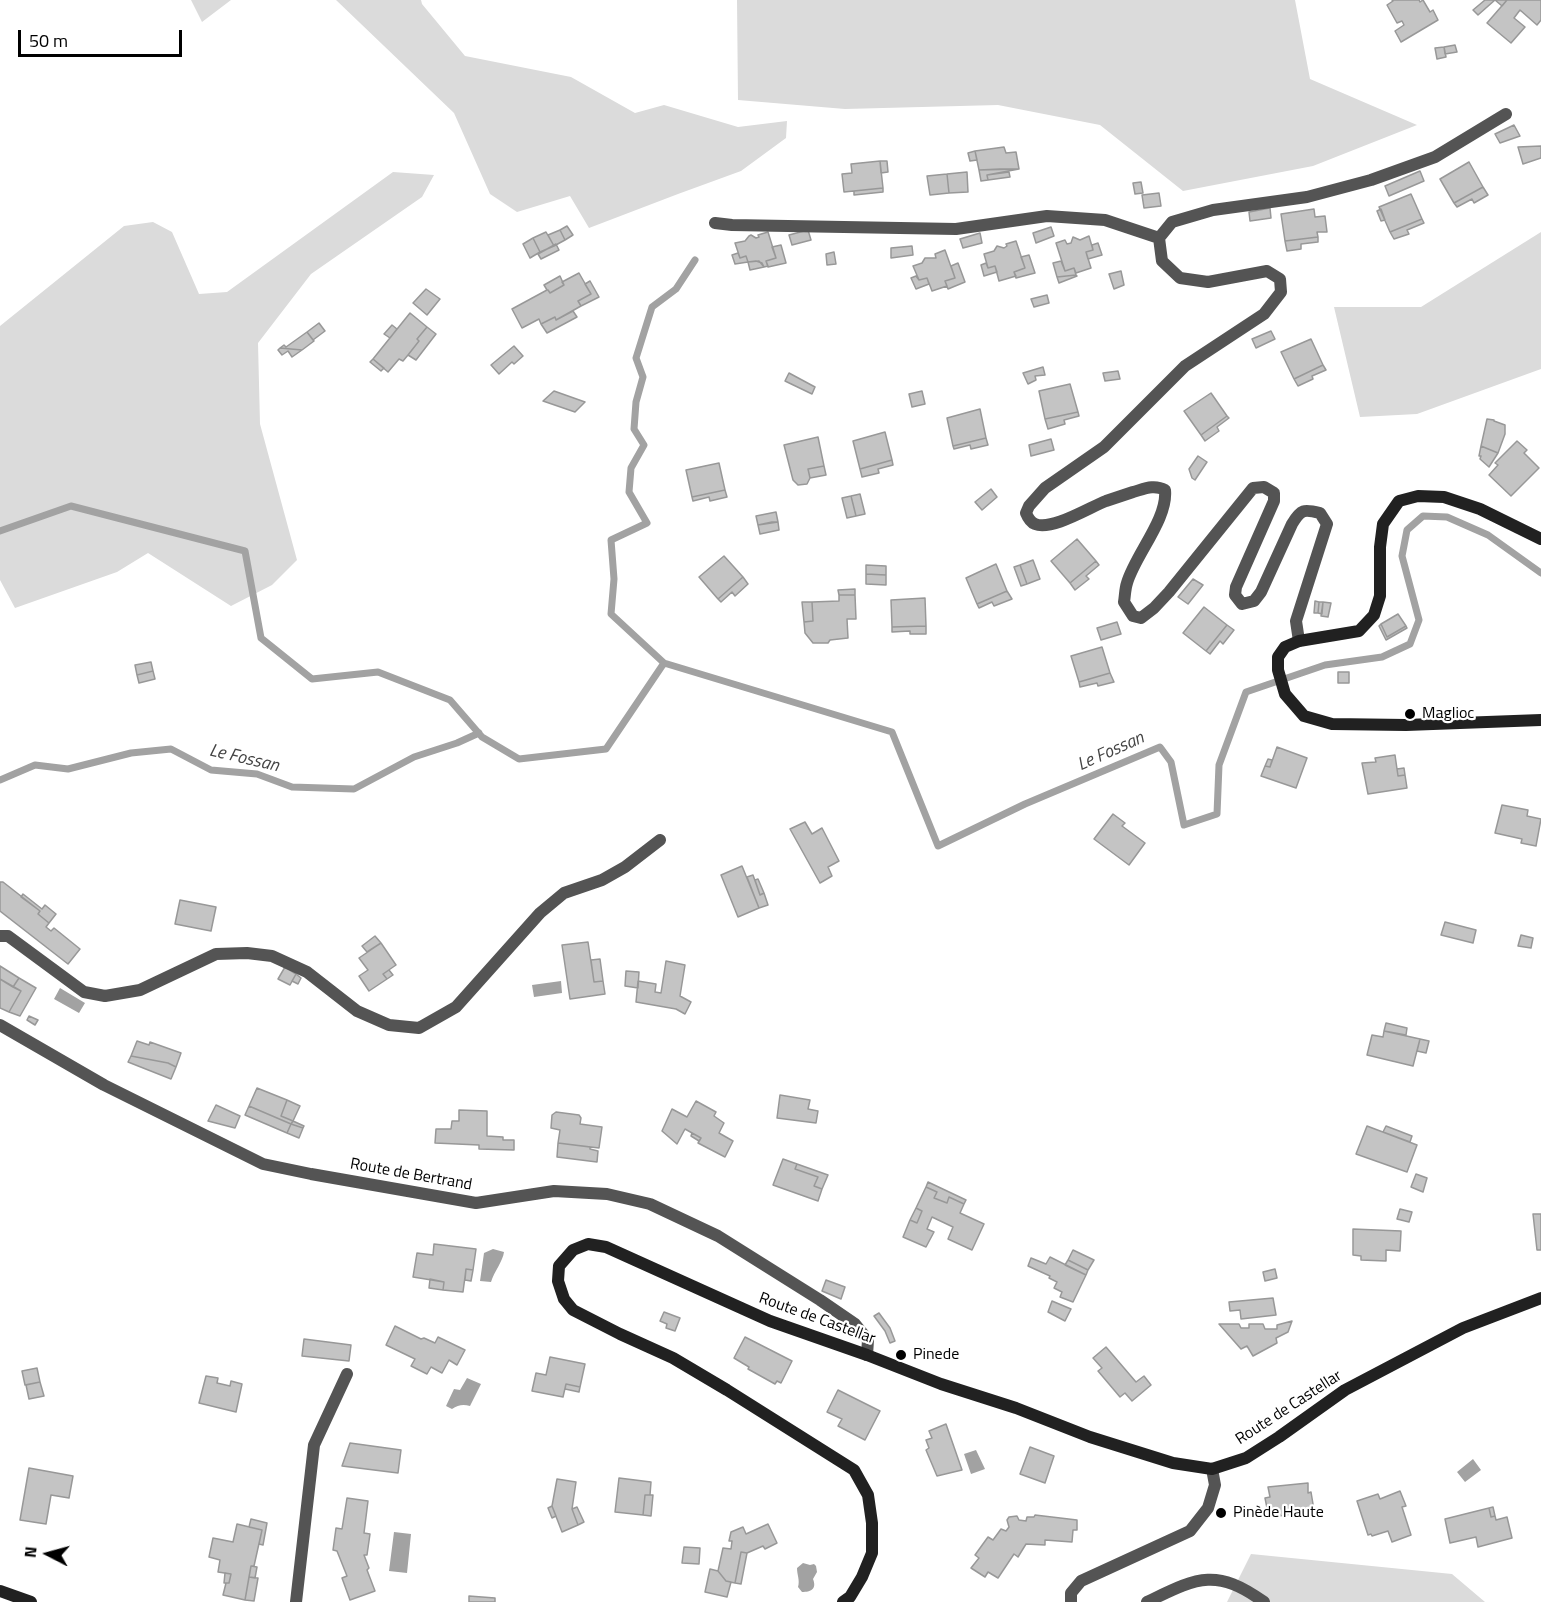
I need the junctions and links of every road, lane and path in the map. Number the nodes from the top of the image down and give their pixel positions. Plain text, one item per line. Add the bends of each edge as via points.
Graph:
1 (1506, 114) dead end
2 (715, 223) dead end
3 (1159, 238) junction
4 (1541, 539) edge
5 (1299, 640) junction
6 (1541, 720) edge
7 (660, 840) dead end
8 (0, 936) edge
9 (0, 1025) edge
10 (1541, 1298) edge
11 (867, 1355) junction
12 (347, 1374) dead end
13 (1212, 1469) junction
14 (0, 1591) edge
15 (31, 1602) edge
16 (296, 1602) edge
17 (843, 1602) edge
18 (1071, 1602) edge
19 (1147, 1602) edge
20 (1264, 1602) edge

1 - 3 street via 1435,157 1371,180 1307,197 1213,210 1172,222
2 - 3 street via 956,229 1047,216 1105,220
3 - 5 street via 1162,261 1180,278 1208,282 1267,271 1280,279 1281,292 1264,314 1185,366 1104,447 1045,488 1026,513 1029,520 1043,526 1148,487 1165,490 1161,514 1127,582 1124,602 1133,616 1141,618 1169,592 1253,488 1264,487 1274,493 1274,501 1236,587 1235,596 1242,604 1254,601 1261,592 1298,513 1320,513 1326,524 1296,621
4 - 5 street via 1480,508 1444,497 1418,496 1400,501 1383,524 1380,596 1374,615 1359,632
5 - 6 street via 1285,647 1278,657 1278,670 1285,694 1304,716 1332,724
7 - 8 street via 602,880 564,893 540,912 456,1007 419,1028 389,1025 357,1011 308,972 272,956 216,954 140,990 105,996 84,992 8,936
9 - 11 street, Route de Bertrand via 104,1084 263,1164 476,1203 554,1191 607,1194 650,1204 718,1236 855,1324 868,1340
10 - 13 street, Route de Castellar via 1462,1328 1345,1390 1246,1458
11 - 13 street, Route de Castellar via 1090,1437 1173,1463
11 - 17 street, Route de Castellar via 770,1321 606,1247 588,1244 573,1250 559,1266 558,1281 573,1310 673,1358 854,1470 868,1495 872,1553 862,1577
12 - 16 street via 314,1445
13 - 18 street via 1215,1485 1208,1508 1190,1531 1081,1581 1071,1593
14 - 15 street
19 - 20 street via 1203,1579 1221,1580

